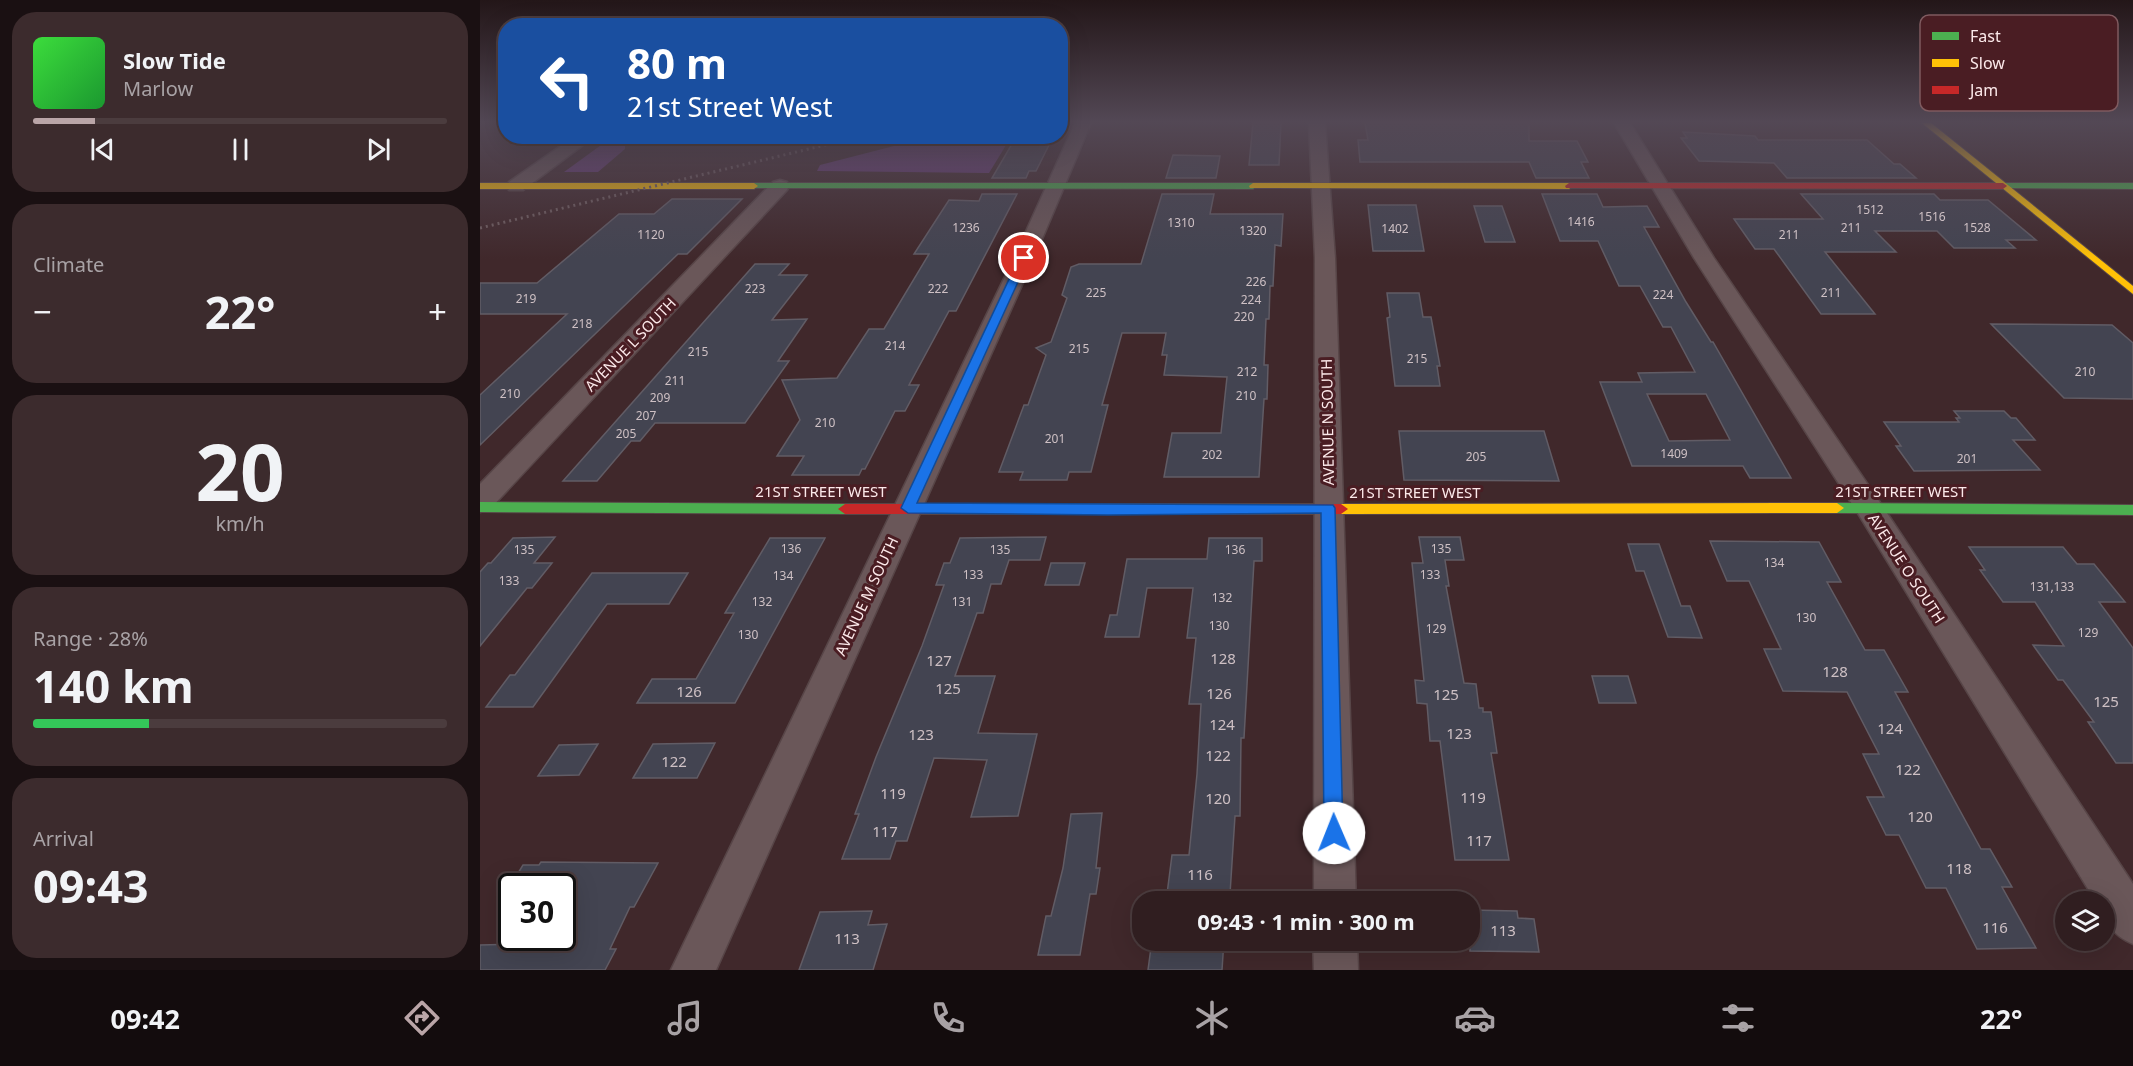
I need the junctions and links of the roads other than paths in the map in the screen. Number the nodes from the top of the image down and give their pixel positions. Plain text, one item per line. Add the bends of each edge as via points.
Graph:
1 (541, 168) edge
2 (1064, 168) edge
3 (1319, 168) edge
4 (1649, 168) edge
5 (1981, 168) edge
6 (2002, 185) junction
7 (480, 186) edge
8 (516, 186) junction
9 (780, 186) junction
10 (1056, 186) junction
11 (1320, 186) junction
12 (1659, 186) junction
13 (2133, 186) edge
14 (2133, 291) edge
15 (480, 502) edge
16 (480, 507) edge
17 (908, 508) junction
18 (1328, 508) junction
19 (1869, 508) junction
20 (2133, 510) edge
21 (1335, 891) edge
22 (2133, 922) edge
23 (1335, 951) edge
24 (693, 970) edge
25 (1336, 970) edge

1 - 8 street
2 - 10 street, AVENUE M SOUTH
3 - 11 street, AVENUE N SOUTH
4 - 12 street, AVENUE O SOUTH
5 - 6 main road
6 - 12 main road
6 - 13 main road
6 - 14 main road
7 - 8 main road
8 - 9 main road
9 - 10 main road
9 - 15 street, AVENUE L SOUTH
10 - 11 main road
10 - 17 street, AVENUE M SOUTH
11 - 12 main road
11 - 18 street, AVENUE N SOUTH via 1325,258
12 - 19 street, AVENUE O SOUTH
16 - 17 main road, 21ST STREET WEST
17 - 18 main road, 21ST STREET WEST
17 - 24 street, AVENUE M SOUTH
18 - 19 main road, 21ST STREET WEST
18 - 21 street, AVENUE N SOUTH
19 - 20 main road, 21ST STREET WEST
19 - 22 street, AVENUE O SOUTH
23 - 25 street

